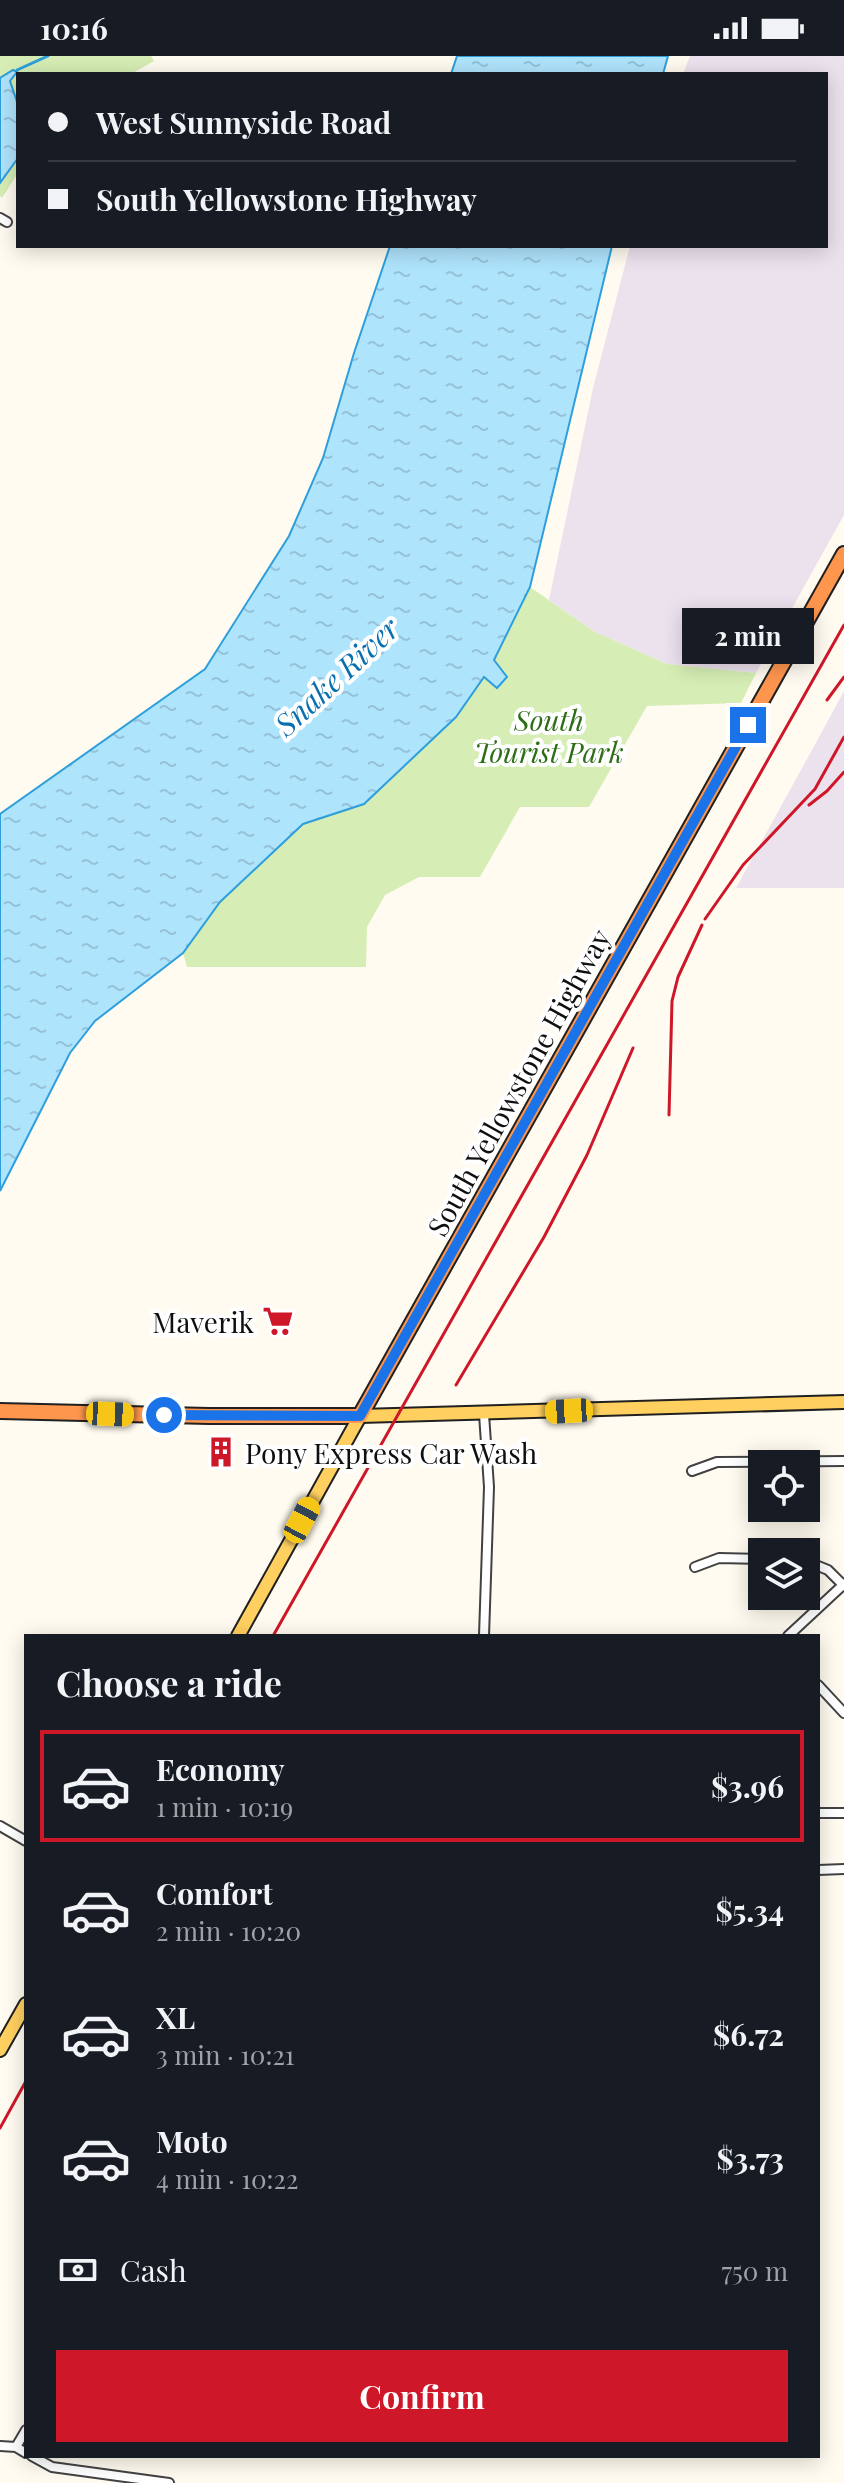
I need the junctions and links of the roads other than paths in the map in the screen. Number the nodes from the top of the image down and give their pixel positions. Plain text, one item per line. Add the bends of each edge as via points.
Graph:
1 (844, 554) edge
2 (844, 1402) edge
3 (0, 1411) edge
4 (484, 1414) junction
5 (360, 1416) junction
6 (844, 1461) edge
7 (692, 1471) dead end
8 (748, 1559) edge
9 (695, 1567) dead end
10 (820, 1567) edge
11 (844, 1585) edge
12 (239, 1634) edge
13 (484, 1634) edge
14 (790, 1634) edge
15 (820, 1687) edge
16 (844, 1713) edge
17 (820, 1813) edge
18 (844, 1813) edge
19 (0, 1826) edge
20 (24, 1840) edge
21 (844, 1869) edge
22 (820, 1870) edge
23 (24, 2008) edge
24 (0, 2050) edge
25 (24, 2433) edge
26 (0, 2446) edge
27 (16, 2447) junction
28 (24, 2452) edge
29 (36, 2458) edge
30 (169, 2483) edge

1 - 5 highway, South Yellowstone Highway
2 - 4 main road
3 - 5 highway
4 - 5 main road
4 - 13 street via 489,1487
5 - 12 main road, South Yellowstone Highway
6 - 7 street via 717,1462
8 - 9 street via 719,1558
10 - 11 street
11 - 14 street
15 - 16 street
17 - 18 street
19 - 20 street
21 - 22 street
23 - 24 main road
25 - 27 street
26 - 27 street
27 - 28 street
29 - 30 street via 52,2467

